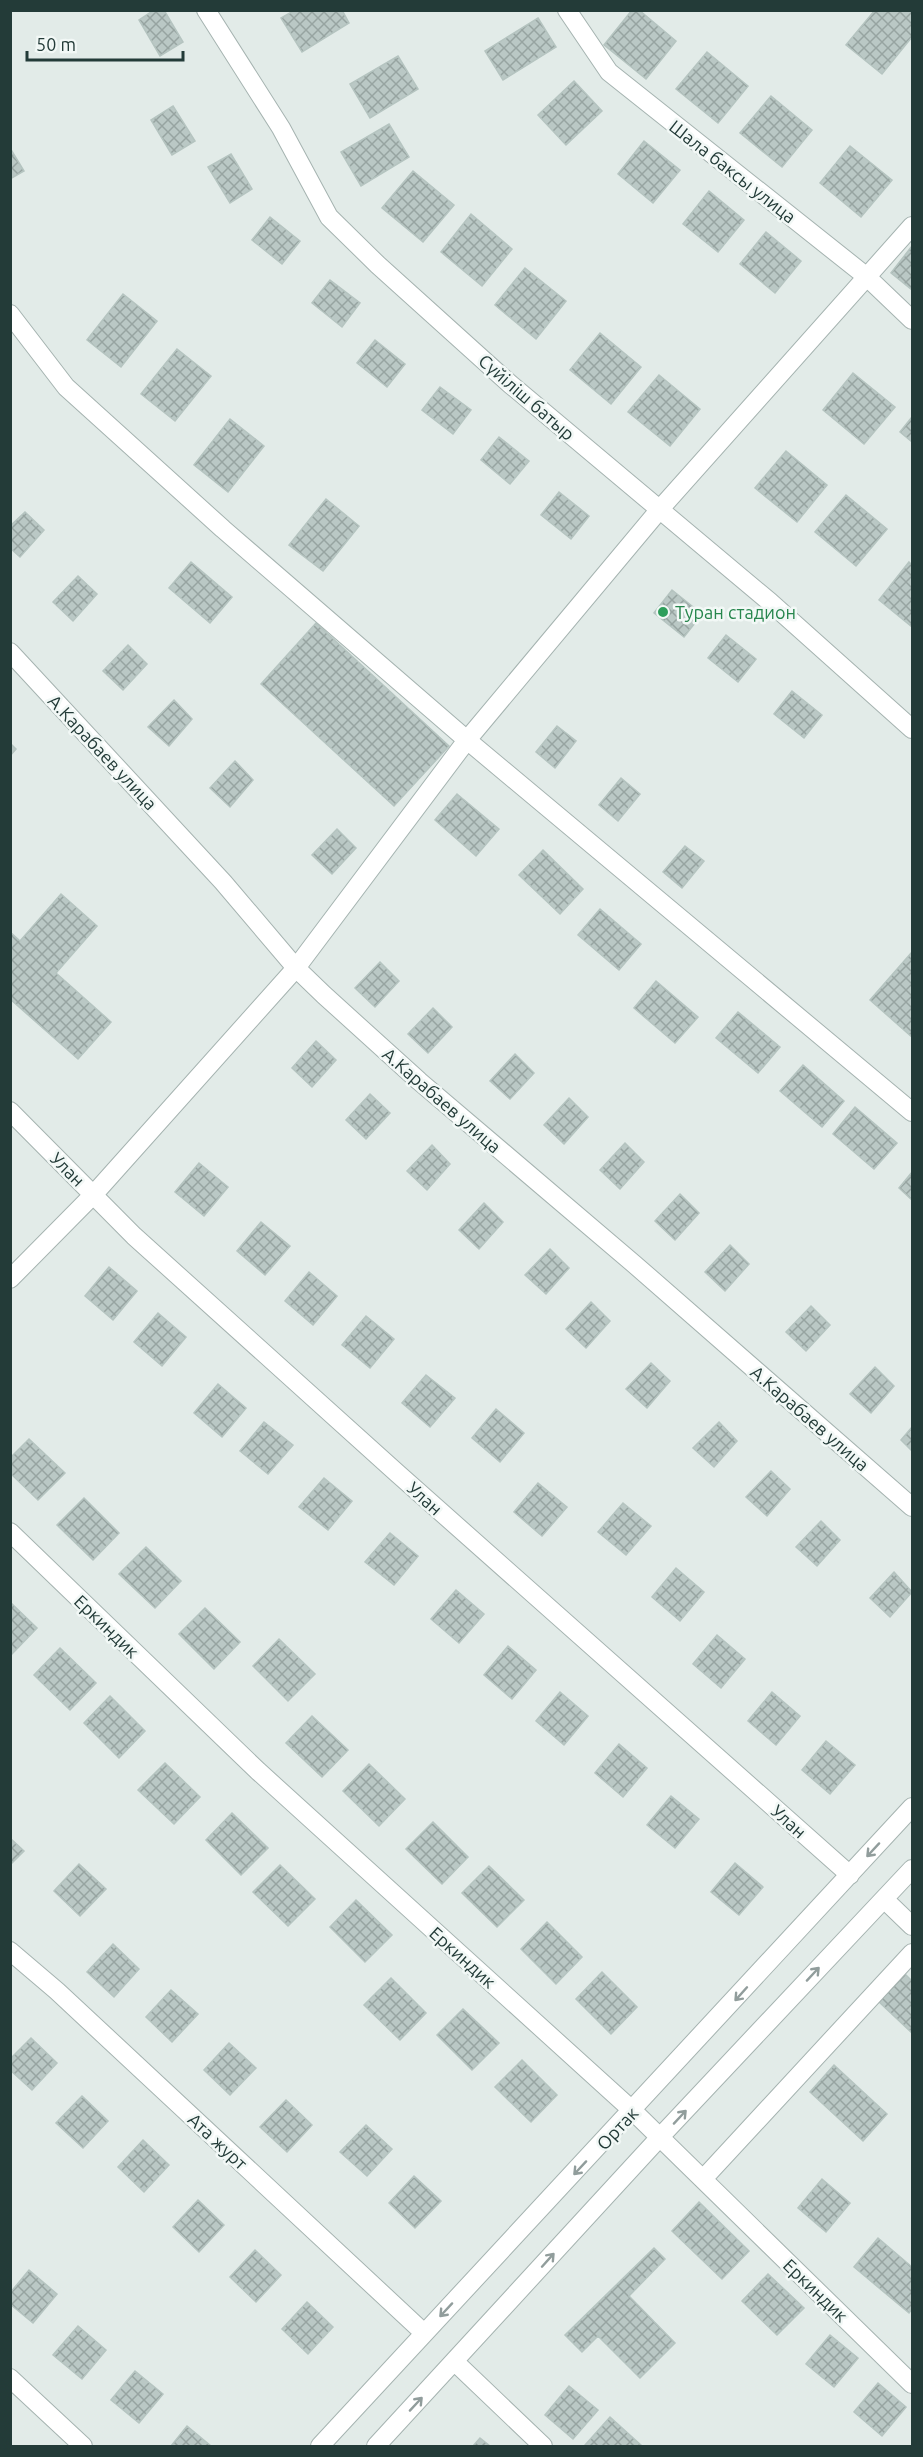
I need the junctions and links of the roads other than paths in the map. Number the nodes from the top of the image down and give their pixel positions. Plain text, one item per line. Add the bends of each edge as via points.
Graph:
1 (206, 10) edge
2 (567, 10) edge
3 (912, 226) edge
4 (867, 277) junction
5 (10, 314) edge
6 (912, 320) edge
7 (660, 509) junction
8 (10, 652) edge
9 (912, 729) edge
10 (467, 740) junction
11 (296, 968) junction
12 (10, 1111) edge
13 (912, 1112) edge
14 (94, 1194) junction
15 (10, 1279) edge
16 (912, 1508) edge
17 (10, 1532) edge
18 (912, 1807) edge
19 (912, 1869) edge
20 (849, 1875) junction
21 (884, 1899) junction
22 (912, 1926) edge
23 (10, 1951) edge
24 (912, 1953) edge
25 (633, 2111) junction
26 (660, 2138) junction
27 (703, 2179) junction
28 (424, 2333) junction
29 (455, 2362) junction
30 (10, 2378) edge
31 (912, 2384) edge
32 (83, 2446) edge
33 (320, 2446) edge
34 (376, 2446) edge
35 (543, 2446) edge

1 - 7 street, Сүйіліш батыр via 280,128 329,217 510,384
2 - 4 street, Шала баксы улица via 609,72
3 - 4 street
4 - 6 street, Шала баксы улица
4 - 7 street
5 - 10 street via 66,387
7 - 9 street, Сүйіліш батыр
7 - 10 street
8 - 11 street, А.Карабаев улица via 223,882
10 - 11 street
10 - 13 street
11 - 14 street
11 - 16 street, А.Карабаев улица via 419,1081 634,1263
12 - 14 street, Улан
14 - 15 street
14 - 20 street, Улан via 134,1236 370,1449
17 - 25 street, Еркиндик via 258,1771
18 -> 20 street, Ортак
19 - 21 street
20 -> 25 street, Ортак
21 - 22 street
26 -> 21 street
23 - 28 street, Ата журт
24 - 27 street
25 - 26 street, Еркиндик
25 -> 28 street, Ортак
26 - 27 street, Еркиндик
29 -> 26 street
27 - 31 street, Еркиндик
28 - 33 street, Ортак
34 -> 29 street
29 - 35 street
30 - 32 street

